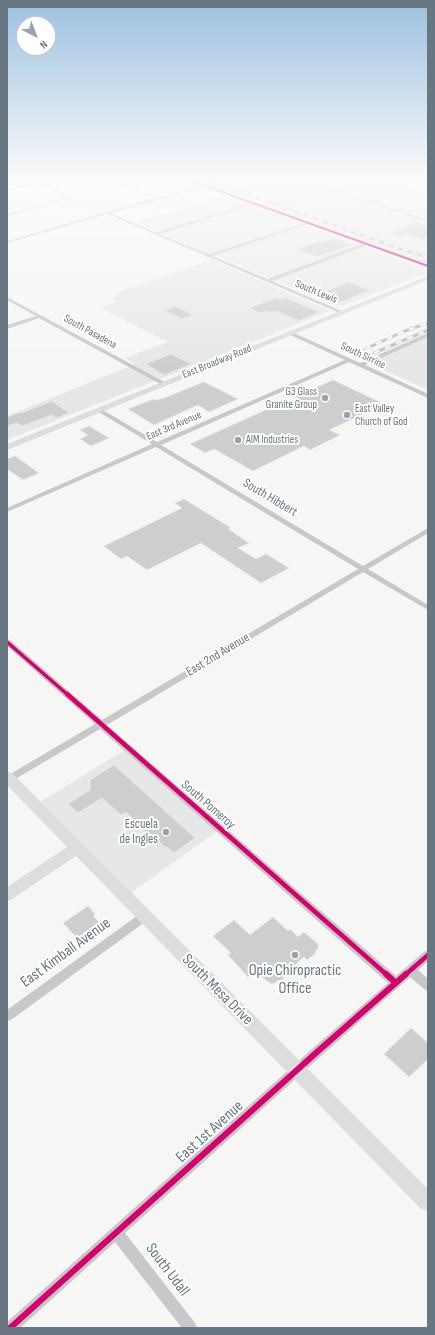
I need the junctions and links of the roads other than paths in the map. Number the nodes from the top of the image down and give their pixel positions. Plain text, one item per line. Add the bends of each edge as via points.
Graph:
1 (173, 241) edge
2 (253, 241) edge
3 (358, 241) edge
4 (366, 244) junction
5 (209, 256) junction
6 (428, 266) edge
7 (428, 278) edge
8 (267, 281) junction
9 (7, 298) edge
10 (342, 312) junction
11 (40, 316) junction
12 (7, 327) edge
13 (290, 333) junction
14 (428, 336) edge
15 (349, 360) junction
16 (360, 365) junction
17 (164, 384) junction
18 (428, 396) edge
19 (99, 410) junction
20 (157, 445) junction
21 (7, 447) edge
22 (7, 510) edge
23 (428, 530) edge
24 (363, 569) junction
25 (428, 608) edge
26 (7, 642) edge
27 (101, 724) junction
28 (8, 778) edge
29 (77, 848) junction
30 (7, 895) edge
31 (145, 916) junction
32 (428, 955) edge
33 (411, 971) junction
34 (396, 983) junction
35 (428, 986) edge
36 (7, 1016) edge
37 (297, 1070) junction
38 (428, 1202) edge
39 (116, 1232) junction
40 (10, 1328) edge
41 (190, 1328) edge

1 - 5 street, South Lewis
2 - 5 street
3 - 4 main road
4 - 6 main road
4 - 8 street
5 - 8 street, South Lewis
7 - 10 main road, East Broadway Road
8 - 10 street, South Lewis
9 - 11 street, South Pasadena
10 - 13 main road, East Broadway Road
11 - 12 street
11 - 17 street, South Pasadena
13 - 15 street, South Sirrine
13 - 17 main road, East Broadway Road
14 - 16 street
15 - 16 street, South Sirrine
15 - 20 street, East 3rd Avenue
16 - 18 street, South Sirrine
17 - 19 main road, East Broadway Road
19 - 20 street, South Hibbert
19 - 21 main road, East Broadway Road
20 - 22 street, East 3rd Avenue
20 - 24 street, South Hibbert
23 - 24 street, East 2nd Avenue
24 - 25 street, South Hibbert
24 - 27 street, East 2nd Avenue
26 - 27 street, South Pomeroy
27 - 28 street, East 2nd Avenue
27 - 34 street, South Pomeroy
28 - 29 main road, South Mesa Drive
29 - 30 main road
29 - 31 main road, South Mesa Drive
31 - 36 street, East Kimball Avenue
31 - 37 main road, South Mesa Drive
32 - 33 street, East 1st Avenue
33 - 34 street, East 1st Avenue
33 - 35 street
34 - 37 street, East 1st Avenue
37 - 38 main road, South Mesa Drive
37 - 39 street, East 1st Avenue
39 - 40 street, East 1st Avenue
39 - 41 street, South Udall

